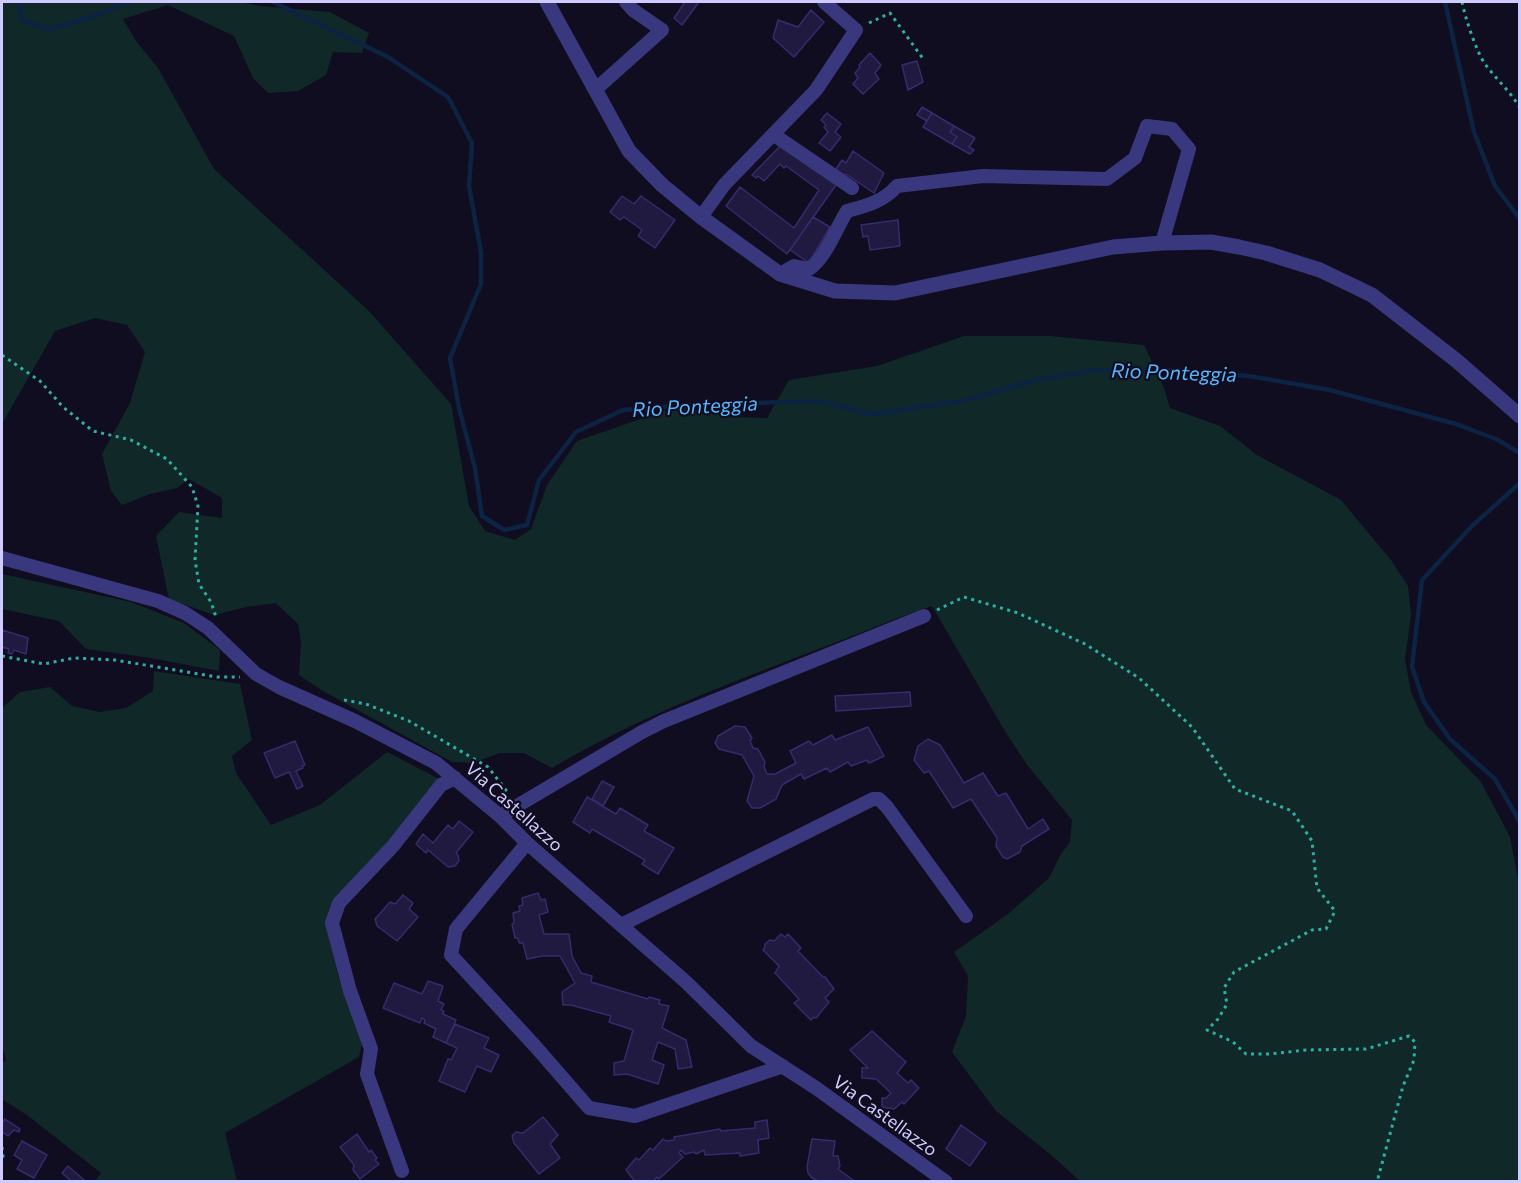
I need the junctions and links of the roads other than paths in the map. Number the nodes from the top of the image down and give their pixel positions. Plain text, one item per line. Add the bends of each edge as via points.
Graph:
1 (547, 2) edge
2 (626, 2) edge
3 (824, 2) edge
4 (596, 89) junction
5 (774, 135) junction
6 (852, 188) dead end
7 (701, 217) junction
8 (1162, 243) junction
9 (774, 270) junction
10 (1520, 416) edge
11 (2, 558) edge
12 (924, 616) road end
13 (455, 778) junction
14 (500, 816) junction
15 (527, 843) junction
16 (966, 916) dead end
17 (621, 925) junction
18 (783, 1066) junction
19 (402, 1171) dead end
20 (946, 1182) edge

1 - 4 street
2 - 4 street via 662,30
3 - 5 street via 856,30 816,90
4 - 7 street via 629,150 662,185
5 - 6 street
5 - 7 street via 724,185
7 - 9 street
8 - 9 street via 1113,247 895,293 835,291
8 - 9 street via 1189,150 1172,129 1147,126 1135,158 1107,179 983,176 897,186 878,202 847,211 821,257 809,269 794,266
8 - 10 street via 1211,242 1266,253 1320,270 1372,295
11 - 13 street, Via Castellazzo via 158,601 185,613 208,628 256,674 356,721
12 - 14 street via 664,721
13 - 14 street, Via Castellazzo
13 - 19 street via 441,785 393,846 339,903 332,923 350,991 372,1049 367,1074
14 - 15 street, Via Castellazzo
15 - 17 street, Via Castellazzo
15 - 18 street via 456,929 451,955 589,1108 635,1116
16 - 17 street via 887,807 873,799
17 - 18 street, Via Castellazzo via 751,1046
18 - 20 street, Via Castellazzo

